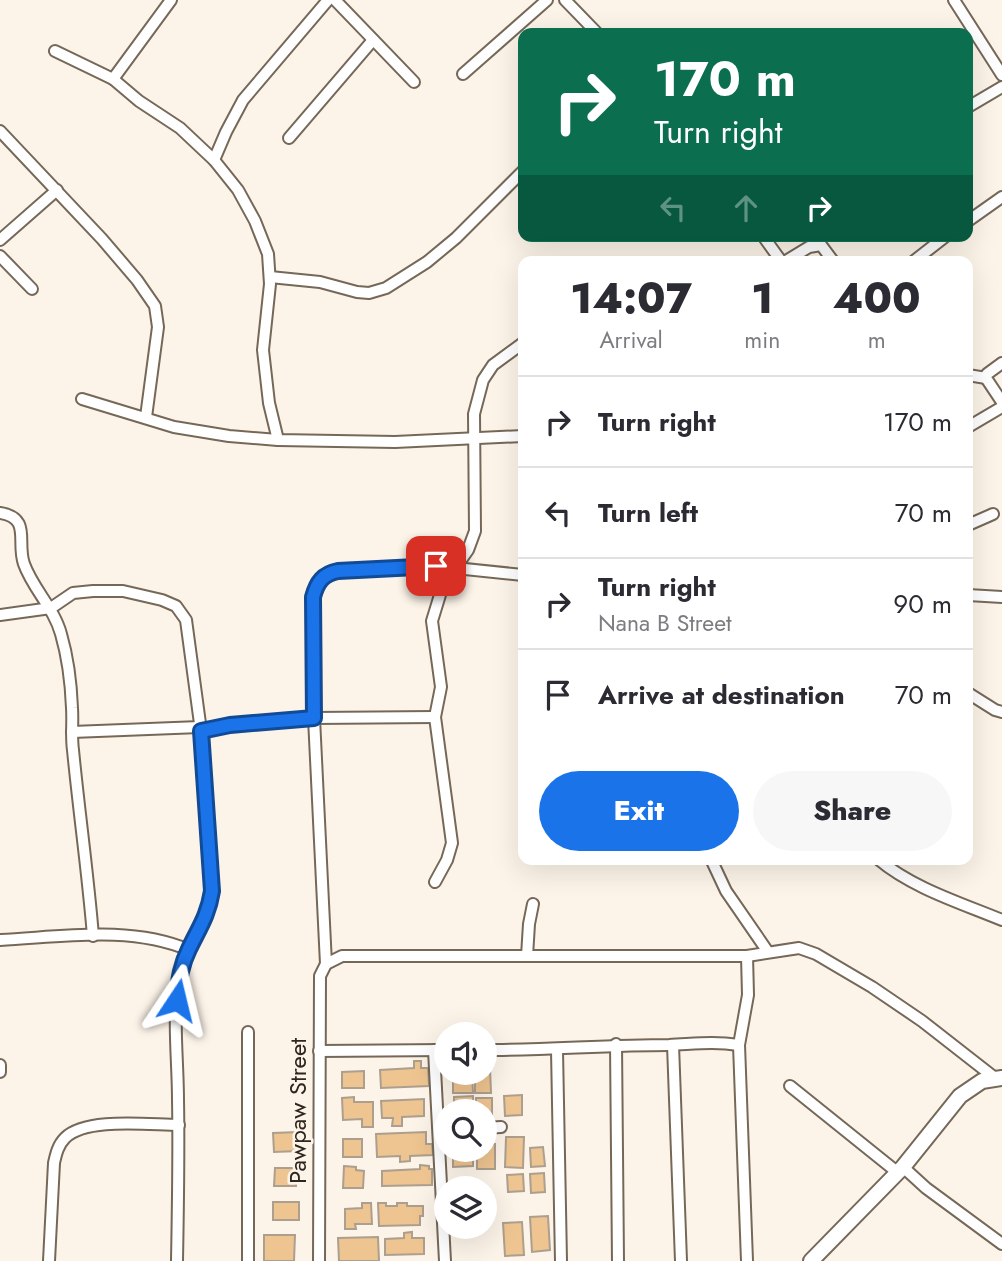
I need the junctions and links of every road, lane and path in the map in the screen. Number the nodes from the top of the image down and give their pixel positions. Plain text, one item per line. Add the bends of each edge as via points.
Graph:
1 (171, 0) edge
2 (328, 0) edge
3 (335, 0) edge
4 (547, 0) edge
5 (565, 0) edge
6 (954, 0) edge
7 (592, 28) edge
8 (972, 28) edge
9 (973, 30) edge
10 (373, 40) junction
11 (55, 51) dead end
12 (464, 74) dead end
13 (1002, 75) edge
14 (113, 79) junction
15 (414, 82) dead end
16 (1002, 88) edge
17 (973, 104) edge
18 (0, 131) edge
19 (289, 138) dead end
20 (214, 160) junction
21 (518, 176) edge
22 (57, 190) junction
23 (1002, 197) edge
24 (973, 217) edge
25 (0, 240) edge
26 (938, 242) edge
27 (0, 256) edge
28 (795, 256) edge
29 (829, 256) edge
30 (920, 256) edge
31 (270, 277) junction
32 (32, 289) dead end
33 (518, 347) edge
34 (1002, 363) edge
35 (973, 376) edge
36 (986, 378) junction
37 (82, 399) dead end
38 (1002, 405) edge
39 (146, 417) junction
40 (973, 424) edge
41 (518, 436) edge
42 (474, 439) junction
43 (278, 440) junction
44 (0, 513) edge
45 (993, 514) dead end
46 (973, 523) edge
47 (454, 569) junction
48 (518, 575) edge
49 (973, 595) edge
50 (1002, 597) edge
51 (51, 608) junction
52 (0, 615) edge
53 (973, 696) edge
54 (1002, 712) edge
55 (435, 717) junction
56 (314, 718) junction
57 (200, 729) junction
58 (72, 732) junction
59 (714, 865) edge
60 (886, 865) edge
61 (435, 882) dead end
62 (533, 904) dead end
63 (1002, 920) edge
64 (93, 936) junction
65 (0, 940) edge
66 (188, 950) junction
67 (768, 952) junction
68 (527, 956) junction
69 (747, 956) junction
70 (326, 964) junction
71 (248, 1032) dead end
72 (616, 1044) junction
73 (674, 1045) junction
74 (739, 1045) junction
75 (557, 1049) junction
76 (434, 1050) edge
77 (497, 1050) edge
78 (319, 1051) junction
79 (0, 1065) edge
80 (0, 1072) edge
81 (998, 1078) edge
82 (790, 1086) dead end
83 (179, 1125) junction
84 (497, 1127) edge
85 (501, 1127) dead end
86 (443, 1162) edge
87 (900, 1170) junction
88 (1002, 1244) edge
89 (49, 1261) edge
90 (177, 1261) edge
91 (248, 1261) edge
92 (319, 1261) edge
93 (445, 1261) edge
94 (561, 1261) edge
95 (618, 1261) edge
96 (681, 1261) edge
97 (747, 1261) edge
98 (811, 1261) edge

1 - 14 street
2 - 20 street via 243,100
3 - 10 street
4 - 12 street
5 - 7 street
6 - 8 street
9 - 13 street
10 - 15 street
10 - 19 street
11 - 14 street
14 - 20 street via 180,128
16 - 17 street
18 - 22 street
20 - 31 street via 255,222 268,254
21 - 31 street via 456,238 386,288 357,292 320,282
22 - 25 street
22 - 39 street via 155,306 157,344
23 - 24 street
26 - 30 street
27 - 32 street
28 - 29 street via 821,245
31 - 43 street via 263,350
33 - 42 street via 493,365 483,380 474,414
34 - 36 street
35 - 36 street
36 - 38 street
37 - 39 street
38 - 40 street
39 - 43 street via 174,427
41 - 42 street
42 - 43 street
42 - 47 street via 475,531
44 - 51 street via 20,524 22,561
45 - 46 street
47 - 48 street
47 - 55 street via 443,586 432,621 440,687
47 - 56 street, Pawpaw Street via 338,571 320,580 313,597
49 - 50 street
51 - 52 street
51 - 57 street via 73,593 93,591 146,595 176,606 186,620
51 - 58 street via 70,672
53 - 54 street
55 - 56 street
55 - 61 street via 452,843
56 - 57 street
56 - 70 street, Pawpaw Street
57 - 58 street
57 - 66 street via 212,891 209,911
58 - 64 street
59 - 67 street
60 - 63 street
62 - 68 street
64 - 65 street
64 - 66 street via 151,937
66 - 83 street via 177,1000
67 - 69 street
67 - 81 street via 799,948 816,954 922,1021
68 - 69 street
68 - 70 street via 342,956
69 - 74 street via 748,995
70 - 78 street, Pawpaw Street via 320,976
71 - 91 street
72 - 73 street
72 - 75 street
72 - 95 street
73 - 74 street
73 - 96 street
74 - 97 street
75 - 77 street
75 - 94 street
76 - 78 street
78 - 92 street, Pawpaw Street
79 - 80 street
81 - 87 street via 982,1081 960,1096
82 - 87 street
83 - 89 street via 95,1125 65,1138 54,1163
83 - 90 street
84 - 85 street
86 - 93 street
87 - 88 street
87 - 98 street

